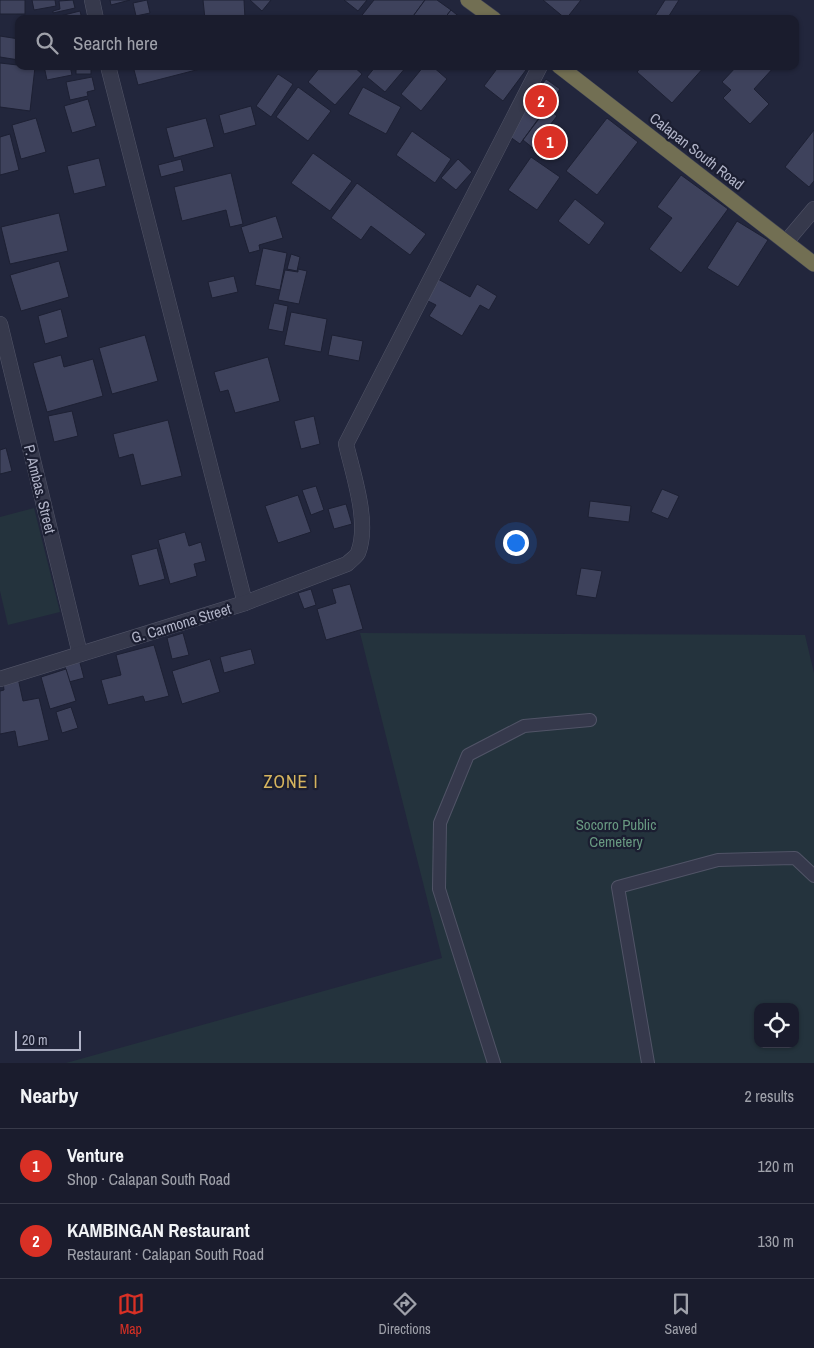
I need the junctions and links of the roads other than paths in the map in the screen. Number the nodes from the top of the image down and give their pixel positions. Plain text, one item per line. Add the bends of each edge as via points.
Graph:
1 (92, 0) edge
2 (468, 0) edge
3 (95, 15) edge
4 (489, 15) edge
5 (109, 70) edge
6 (538, 70) edge
7 (564, 70) edge
8 (814, 209) edge
9 (786, 242) junction
10 (814, 264) edge
11 (0, 324) edge
12 (245, 603) junction
13 (80, 654) junction
14 (0, 679) edge
15 (590, 720) dead end
16 (814, 876) edge
17 (494, 1063) edge
18 (648, 1063) edge

1 - 3 street
2 - 4 highway
5 - 12 street
6 - 12 street, G. Carmona Street via 346,444 358,493 362,536 357,555 347,564
7 - 9 highway, Calapan South Road
8 - 9 street
9 - 10 highway, Calapan South Road
11 - 13 street, P. Ambas. Street
12 - 13 street, G. Carmona Street
13 - 14 street, G. Carmona Street
15 - 17 lane via 524,726 468,755 440,823 438,889
16 - 18 lane via 795,858 718,860 618,887

